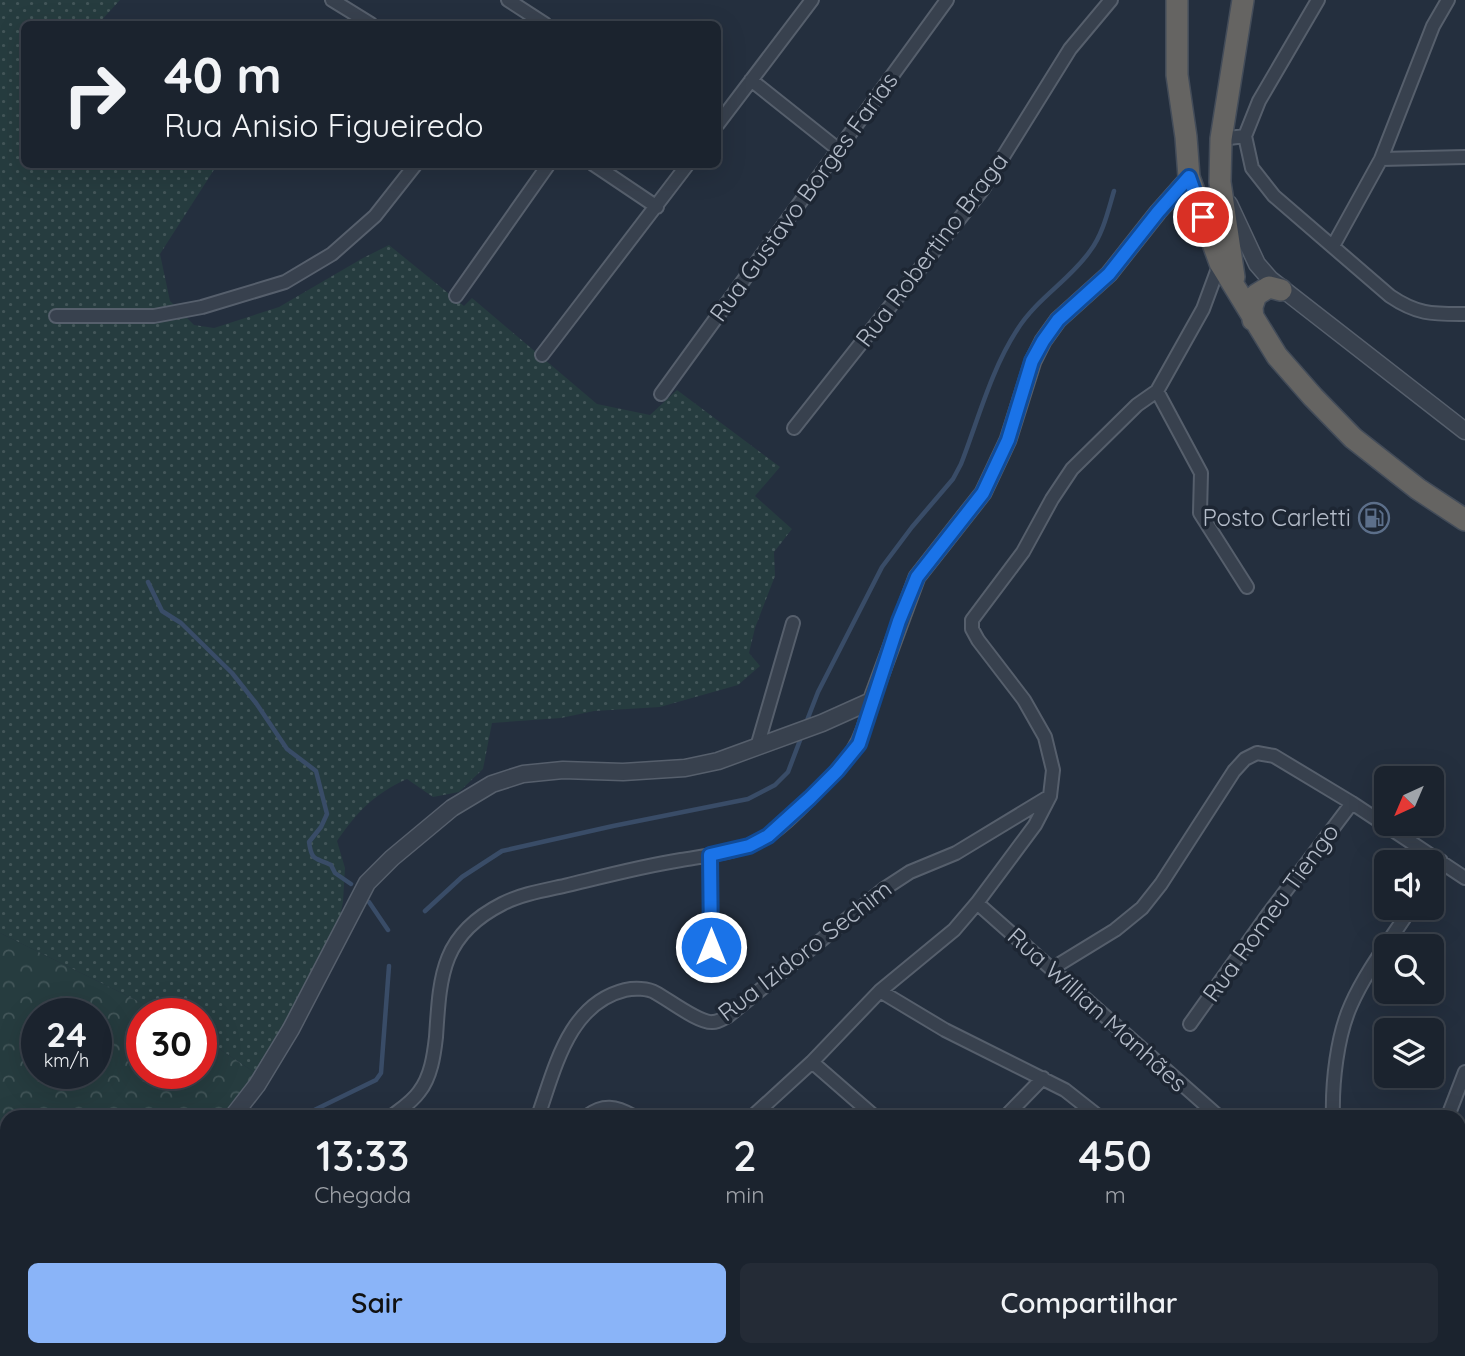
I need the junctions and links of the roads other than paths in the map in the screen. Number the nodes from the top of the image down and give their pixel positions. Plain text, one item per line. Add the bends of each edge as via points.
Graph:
1 (332, 0) edge
2 (508, 0) edge
3 (795, 0) edge
4 (947, 0) edge
5 (1111, 0) edge
6 (1177, 0) edge
7 (1243, 0) edge
8 (1318, 0) edge
9 (1448, 0) edge
10 (811, 1) edge
11 (366, 21) edge
12 (540, 21) edge
13 (751, 80) junction
14 (721, 120) edge
15 (1245, 136) junction
16 (1186, 137) junction
17 (1221, 139) junction
18 (839, 150) junction
19 (1465, 157) edge
20 (1381, 159) junction
21 (413, 168) edge
22 (546, 168) edge
23 (599, 168) edge
24 (685, 168) edge
25 (1189, 177) junction
26 (1220, 182) junction
27 (657, 206) junction
28 (1228, 238) junction
29 (1333, 246) junction
30 (1220, 263) junction
31 (1257, 264) junction
32 (1281, 289) junction
33 (1237, 293) junction
34 (456, 296) dead end
35 (1465, 314) edge
36 (56, 316) dead end
37 (1253, 320) junction
38 (542, 355) dead end
39 (1157, 391) junction
40 (661, 394) dead end
41 (794, 428) dead end
42 (1465, 431) edge
43 (1465, 520) edge
44 (1247, 587) dead end
45 (793, 623) dead end
46 (871, 701) junction
47 (757, 747) junction
48 (1050, 796) junction
49 (1352, 803) junction
50 (1424, 850) edge
51 (710, 855) junction
52 (1444, 863) edge
53 (1465, 878) edge
54 (977, 903) junction
55 (1404, 920) edge
56 (1053, 968) junction
57 (711, 970) dead end
58 (880, 991) junction
59 (1190, 1024) dead end
60 (812, 1062) junction
61 (1043, 1078) junction
62 (1463, 1079) edge
63 (238, 1110) edge
64 (399, 1110) edge
65 (540, 1110) edge
66 (598, 1110) edge
67 (620, 1110) edge
68 (760, 1110) edge
69 (867, 1110) edge
70 (1012, 1110) edge
71 (1090, 1110) edge
72 (1211, 1110) edge
73 (1333, 1110) edge
74 (1450, 1110) edge

1 - 11 street
2 - 12 street
3 - 10 street
4 - 18 street, Rua Gustavo Borges Farias
5 - 41 street, Rua Robertino Braga via 1070,49 983,189
6 - 16 highway via 1177,75
7 - 17 highway
8 - 15 street via 1259,101
9 - 20 street via 1433,26
10 - 13 street
13 - 14 street
13 - 18 street
15 - 17 street
15 - 29 street via 1252,168 1273,196
16 - 25 highway
16 - 28 highway
17 - 26 highway
18 - 40 street, Rua Gustavo Borges Farias
19 - 20 street
20 - 29 street
21 - 36 street via 375,216 332,254 285,282 154,316
22 - 34 street
23 - 27 street
24 - 27 street
25 - 30 highway
25 - 46 street via 1109,274 1058,320 1043,341 1032,361 1008,440 983,493 917,577
26 - 28 highway
26 - 31 street
27 - 38 street
28 - 31 street
28 - 33 highway
29 - 35 street via 1406,307 1428,314
30 - 33 highway
30 - 39 street via 1203,309
31 - 32 street
32 - 37 highway via 1259,291
32 - 42 street
33 - 37 highway
37 - 43 highway via 1277,356 1353,438
39 - 44 street via 1201,473 1200,513
39 - 48 street via 1072,468 1023,552 972,620 978,640 1024,700 1045,737 1053,770
45 - 47 street
46 - 47 street
46 - 51 street via 859,744 797,812 749,846
47 - 63 street via 685,768 523,774 452,808 367,883 291,1029
48 - 54 street via 1035,825
48 - 65 street, Rua Izidoro Sechim via 956,853 910,872 884,889 728,1016 713,1023 653,990 632,988 612,993 568,1035
49 - 50 street
49 - 56 street via 1274,756 1257,753 1245,759 1142,908
49 - 59 street, Rua Romeu Tiengo
51 - 57 street
51 - 64 street via 552,888 503,903 471,924 454,943 443,968 429,1074 421,1091
52 - 53 street
54 - 56 street, Rua Willian Manhães
54 - 58 street via 954,930
55 - 73 street via 1350,1006 1339,1046
56 - 72 street, Rua Willian Manhães
58 - 60 street
58 - 61 street via 945,1030
60 - 68 street
60 - 69 street
61 - 70 street
61 - 71 street
62 - 74 street
66 - 67 street

